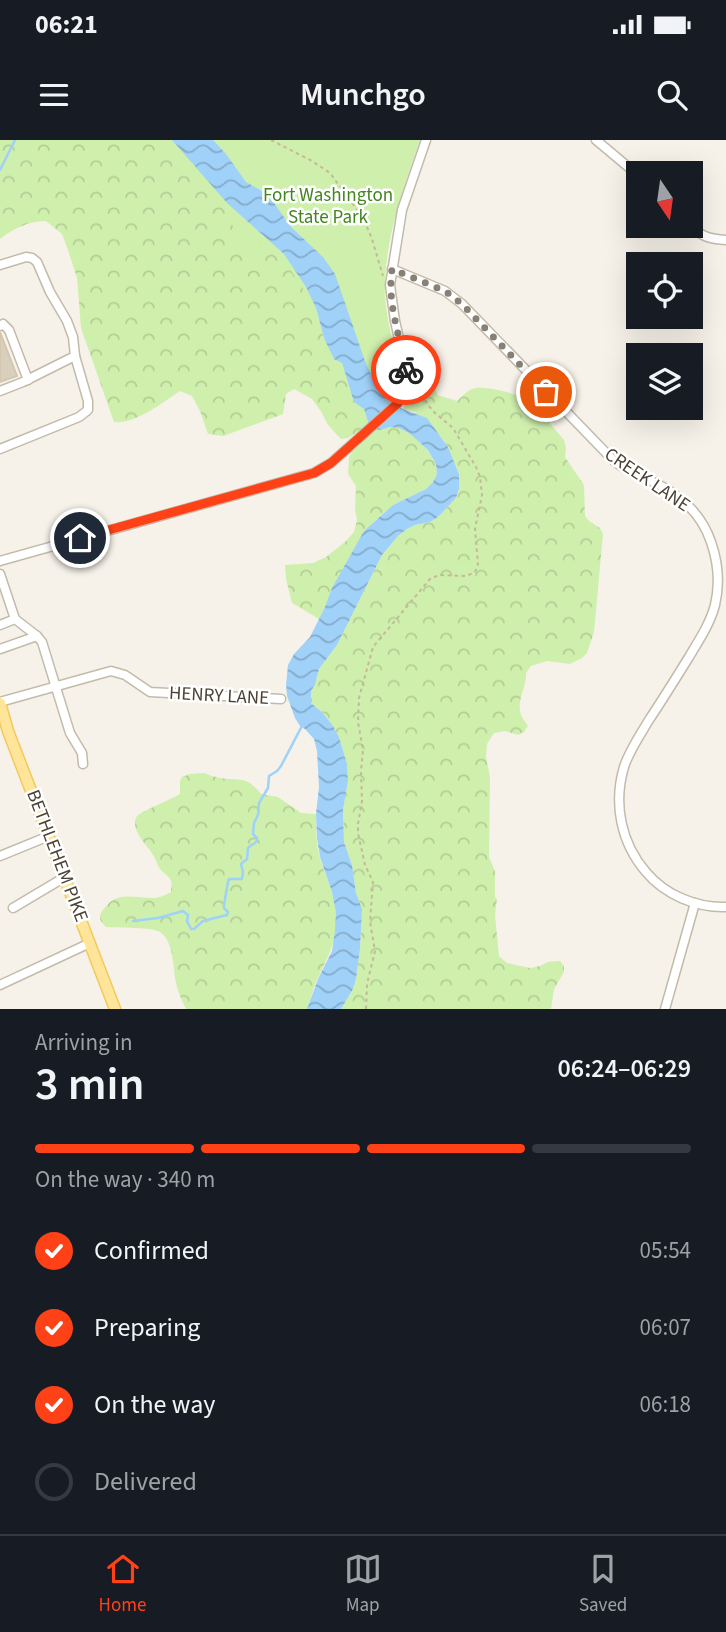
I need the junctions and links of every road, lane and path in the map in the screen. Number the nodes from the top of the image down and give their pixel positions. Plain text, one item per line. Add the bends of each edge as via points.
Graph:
1 (271, 140) edge
2 (426, 140) edge
3 (596, 140) edge
4 (626, 165) edge
5 (704, 236) edge
6 (726, 240) edge
7 (0, 265) edge
8 (392, 269) junction
9 (384, 279) dead end
10 (0, 326) edge
11 (75, 356) junction
12 (28, 380) junction
13 (0, 391) edge
14 (423, 395) dead end
15 (0, 449) edge
16 (0, 561) edge
17 (0, 574) edge
18 (722, 582) edge
19 (15, 620) junction
20 (0, 625) edge
21 (37, 636) junction
22 (0, 649) edge
23 (55, 686) junction
24 (281, 699) dead end
25 (0, 703) edge
26 (4, 734) edge
27 (83, 764) dead end
28 (49, 836) junction
29 (0, 856) edge
30 (65, 877) junction
31 (695, 904) junction
32 (726, 907) edge
33 (13, 908) dead end
34 (90, 943) junction
35 (0, 985) edge
36 (115, 1009) edge
37 (366, 1009) edge
38 (665, 1009) edge

1 - 9 path via 330,173 367,227
2 - 8 street via 402,210
3 - 4 street
5 - 6 street
7 - 11 street via 26,257 37,262 67,321
8 - 16 street via 395,321 407,374 404,393 331,463 314,473
8 - 18 street, CREEK LANE via 445,291 462,304 612,460 688,505 710,539
10 - 12 street via 9,330
11 - 12 street
11 - 15 street via 88,410
12 - 13 street
14 - 37 path via 430,408 453,428 478,471 482,495 475,529 478,564 471,575 430,579 373,647 361,688 358,833 373,882 370,922 375,951
17 - 19 street
18 - 31 street, CREEK LANE via 706,627 624,766 620,787 620,816 636,860 667,891
19 - 20 street
19 - 21 street
21 - 22 street
21 - 23 street
23 - 24 street, HENRY LANE via 111,671 150,692
23 - 25 street, HENRY LANE
23 - 27 street
25 - 26 main road, BETHLEHEM PIKE
26 - 28 main road, BETHLEHEM PIKE
28 - 29 street
28 - 30 main road, BETHLEHEM PIKE
30 - 33 street
30 - 34 main road, BETHLEHEM PIKE
31 - 32 street, CREEK LANE
31 - 38 street
34 - 35 street
34 - 36 main road, BETHLEHEM PIKE

